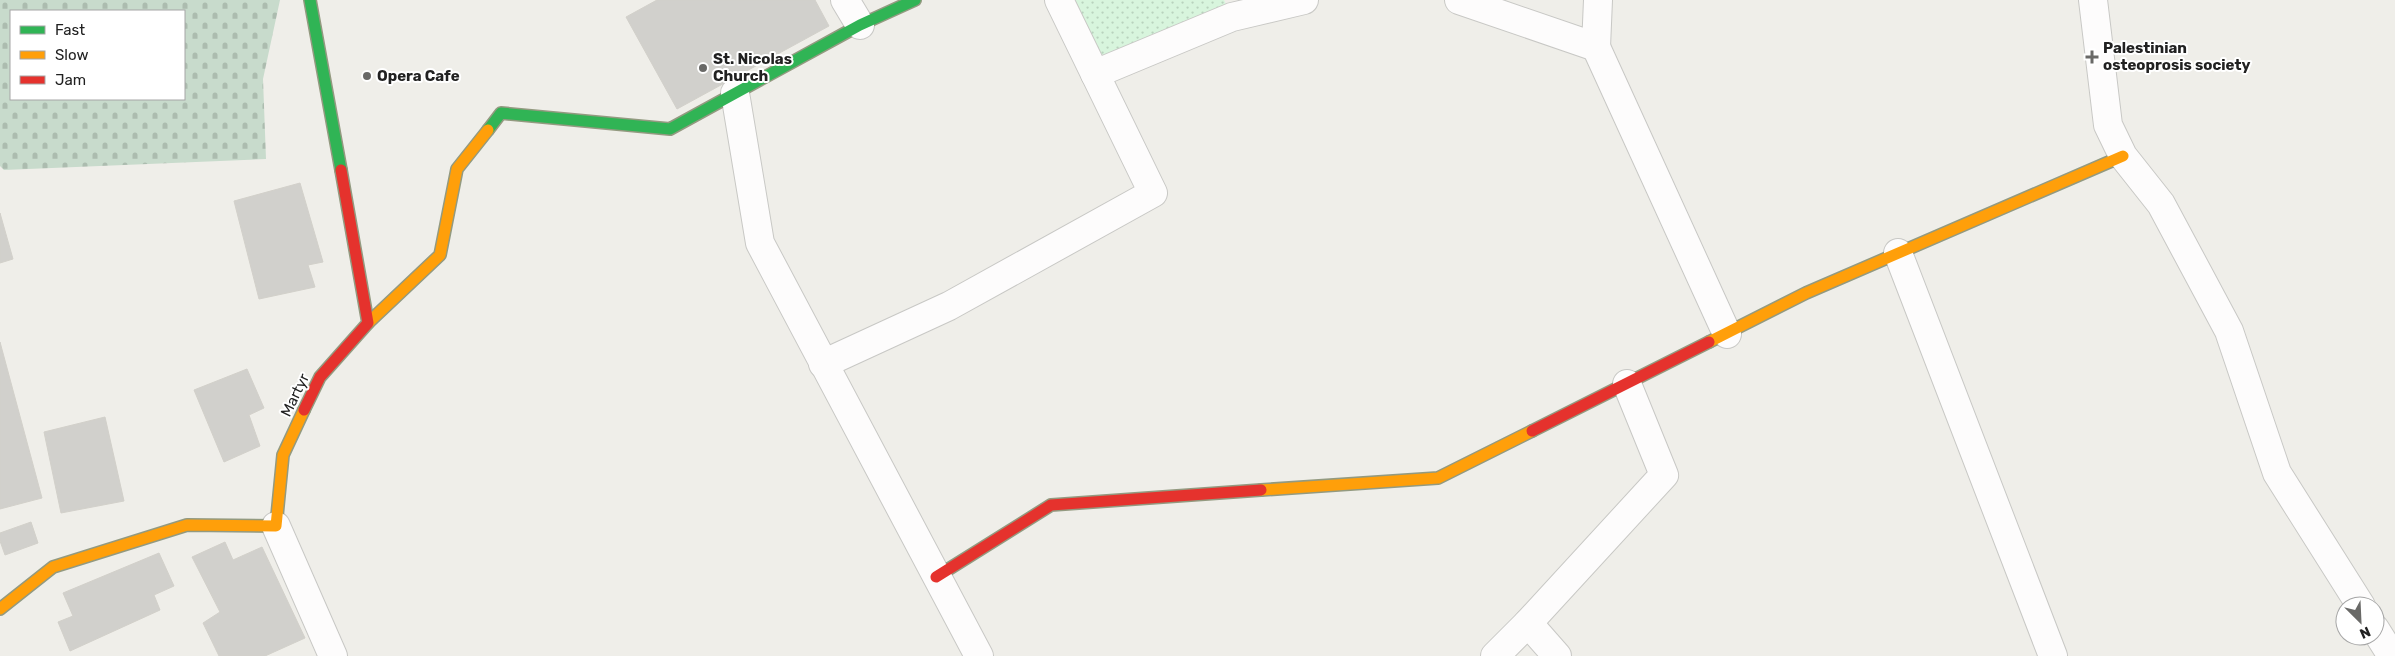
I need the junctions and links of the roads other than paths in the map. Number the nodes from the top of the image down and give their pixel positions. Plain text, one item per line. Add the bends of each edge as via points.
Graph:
1 (310, 0) edge
2 (845, 0) edge
3 (915, 0) edge
4 (1059, 0) edge
5 (1304, 0) edge
6 (1459, 0) edge
7 (1598, 0) edge
8 (2093, 0) edge
9 (1228, 9) edge
10 (860, 25) junction
11 (1596, 46) junction
12 (1095, 74) junction
13 (735, 93) junction
14 (2123, 156) junction
15 (1898, 253) junction
16 (368, 323) junction
17 (1727, 334) junction
18 (823, 364) junction
19 (1627, 384) junction
20 (276, 526) junction
21 (936, 577) junction
22 (2355, 596) edge
23 (0, 608) edge
24 (1528, 623) junction
25 (2385, 645) edge
26 (333, 656) edge
27 (979, 656) edge
28 (1495, 656) edge
29 (1557, 656) edge
30 (2053, 656) edge
31 (2392, 656) edge

1 - 16 street
2 - 10 street
3 - 10 street
4 - 12 street
5 - 9 street
6 - 11 street
7 - 11 street
8 - 14 street via 2108,125
9 - 12 street
10 - 13 street
11 - 17 street
12 - 18 street via 1153,193 949,306
13 - 16 street, Martyr via 670,129 500,113 457,169 440,255
13 - 18 street via 760,243
14 - 15 street
14 - 22 street via 2161,204 2230,331 2277,473
15 - 17 street via 1806,293
15 - 30 street
16 - 20 street, Martyr via 320,377 283,455
17 - 19 street
18 - 21 street
19 - 21 street via 1438,478 1051,505
19 - 24 street via 1664,475
20 - 23 street via 187,525 53,567
20 - 26 street
21 - 27 street
24 - 28 street
24 - 29 street
25 - 31 street

